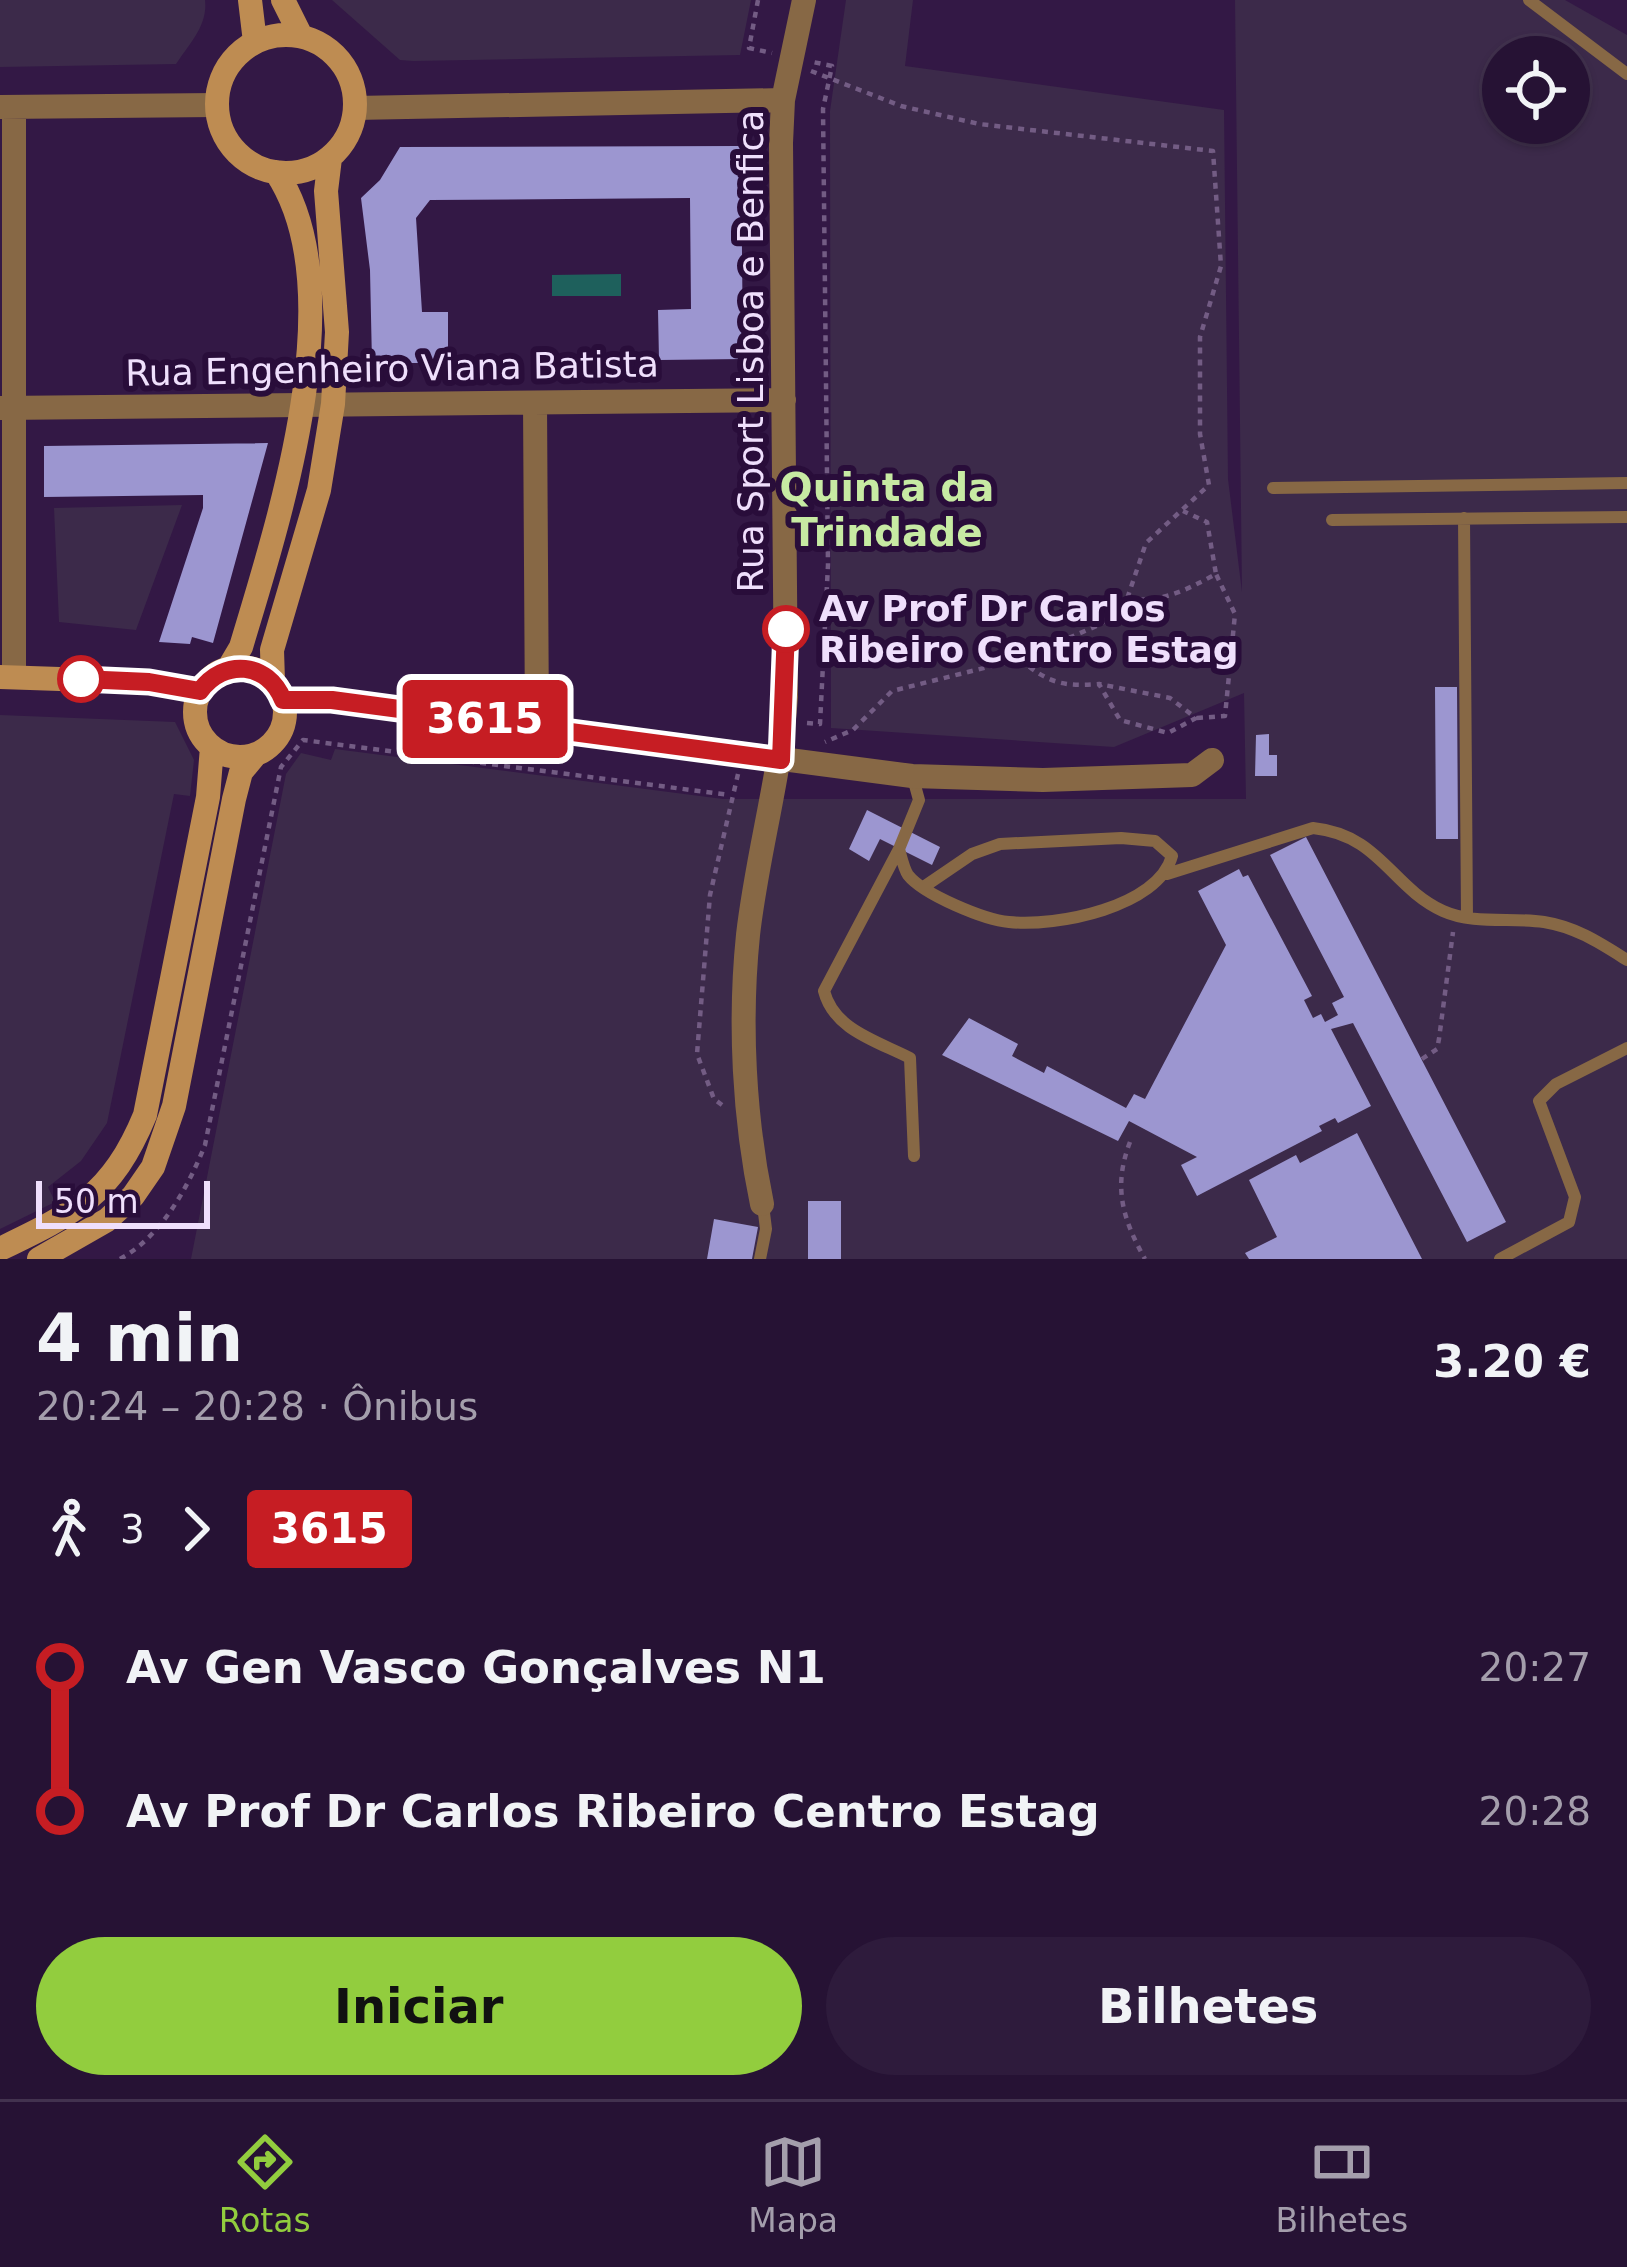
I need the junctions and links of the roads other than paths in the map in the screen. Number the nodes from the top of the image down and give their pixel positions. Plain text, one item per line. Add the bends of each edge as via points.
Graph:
1 (250, 0) edge
2 (283, 0) edge
3 (804, 0) edge
4 (1529, 0) edge
5 (301, 37) junction
6 (256, 42) junction
7 (1627, 74) edge
8 (783, 100) junction
9 (217, 105) junction
10 (7, 107) edge
11 (356, 108) junction
12 (330, 158) junction
13 (276, 172) junction
14 (784, 400) junction
15 (333, 404) junction
16 (535, 404) junction
17 (303, 405) junction
18 (5, 408) edge
19 (1627, 483) edge
20 (1273, 488) dead end
21 (1627, 517) edge
22 (1464, 518) junction
23 (1332, 520) dead end
24 (228, 669) junction
25 (7, 677) edge
26 (200, 691) junction
27 (278, 691) junction
28 (537, 725) junction
29 (212, 747) junction
30 (256, 754) junction
31 (781, 760) junction
32 (1212, 760) dead end
33 (912, 776) junction
34 (898, 849) junction
35 (1167, 874) junction
36 (925, 886) junction
37 (1461, 916) junction
38 (1627, 960) edge
39 (1627, 1048) edge
40 (914, 1156) dead end
41 (762, 1204) joint
42 (0, 1249) edge
43 (39, 1259) edge
44 (760, 1259) edge
45 (1500, 1259) edge

1 - 6 main road
2 - 5 main road
3 - 8 street, Rua Sport Lisboa e Benfica
4 - 7 lane
5 - 6 main road
5 - 11 main road via 347,70
6 - 9 main road via 227,68
8 - 11 street
8 - 14 street, Rua Sport Lisboa e Benfica
9 - 10 street
9 - 13 main road via 241,157
10 - 18 street
11 - 12 main road
12 - 13 main road
12 - 15 main road
13 - 17 main road via 296,208 303,248
14 - 16 street, Rua Engenheiro Viana Batista
14 - 31 street, Rua Sport Lisboa e Benfica
15 - 16 street, Rua Engenheiro Viana Batista
15 - 17 street, Rua Engenheiro Viana Batista
15 - 27 main road via 319,490 272,650
16 - 28 street
17 - 18 street, Rua Engenheiro Viana Batista
17 - 24 main road via 284,501
18 - 25 street
19 - 20 lane
21 - 22 lane
22 - 23 lane
22 - 37 lane
24 - 26 main road
24 - 27 main road via 253,669
25 - 26 main road
26 - 29 main road via 196,721
27 - 28 street
27 - 30 main road via 281,730
28 - 31 street
29 - 30 main road via 233,757
29 - 42 main road via 145,1115 130,1151 89,1203
30 - 43 main road via 234,799 174,1106 153,1167 107,1220
31 - 33 street
31 - 41 street, Rua Sport Lisboa e Benfica via 748,935 750,1144
32 - 33 street via 1192,775
33 - 34 lane via 919,800
34 - 36 lane via 908,875
34 - 40 lane via 824,991 845,1025 910,1058
35 - 36 lane via 1145,892 1052,922 1006,922
35 - 36 lane via 1172,856 1155,841 1120,838 986,849
35 - 37 lane via 1313,828 1336,831
37 - 38 lane via 1571,927
39 - 45 lane via 1539,1101 1575,1197 1569,1222
41 - 44 lane

